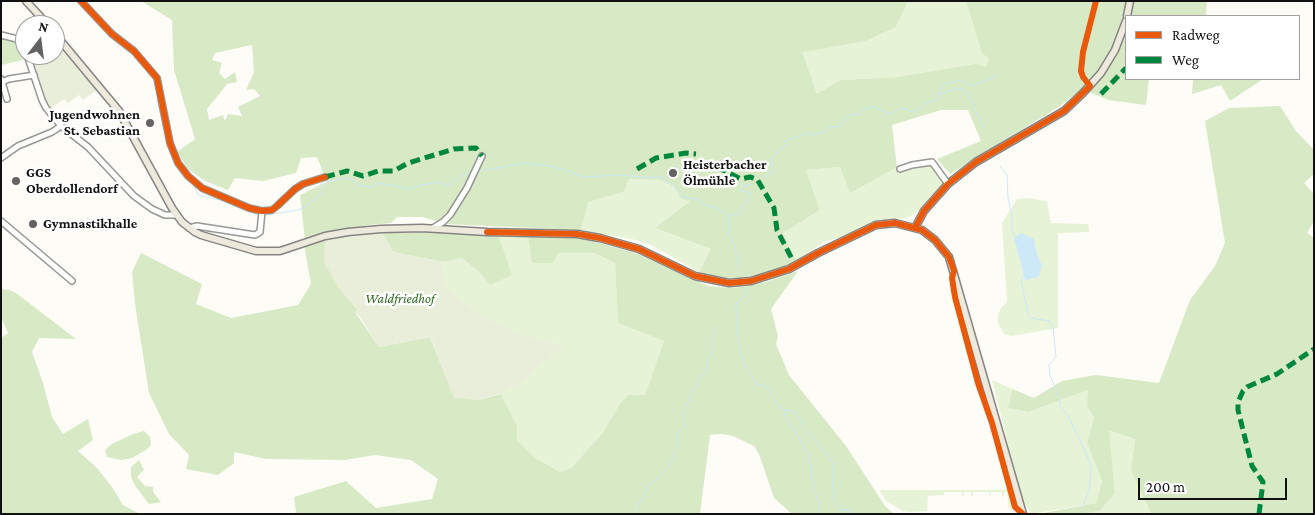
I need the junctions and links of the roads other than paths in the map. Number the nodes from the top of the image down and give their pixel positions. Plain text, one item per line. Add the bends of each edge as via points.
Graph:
1 (26, 1) edge
2 (81, 1) edge
3 (1130, 1) edge
4 (39, 15) edge
5 (1127, 15) edge
6 (1125, 24) edge
7 (1, 35) edge
8 (15, 38) edge
9 (65, 46) edge
10 (30, 65) edge
11 (34, 75) junction
12 (2, 80) edge
13 (7, 99) dead end
14 (61, 126) junction
15 (482, 156) dead end
16 (1, 158) edge
17 (900, 169) dead end
18 (324, 177) dead end
19 (948, 184) junction
20 (262, 211) junction
21 (176, 215) junction
22 (1, 221) edge
23 (189, 228) junction
24 (432, 228) junction
25 (915, 228) junction
26 (72, 281) dead end
27 (1023, 514) edge

1 - 4 main road
2 - 20 street via 157,78 170,142 178,163 188,176 202,188
3 - 5 main road
6 - 19 main road via 1115,50 1101,73 1064,111 976,162
7 - 8 street
9 - 21 main road via 119,111
10 - 11 street
11 - 12 street
11 - 14 street via 46,108
12 - 13 street
14 - 16 street via 18,146
14 - 21 street via 88,147 134,196 165,215
15 - 24 street via 450,215
17 - 19 street via 932,162
18 - 20 street via 303,184 272,210
19 - 25 main road via 924,211
20 - 23 street via 260,232 255,235 197,226
21 - 23 main road
22 - 26 street
23 - 24 main road via 201,235 249,249 274,251 348,232
24 - 25 main road via 577,234 600,238 639,249 695,276 729,283 759,279 789,269 876,225 895,223
25 - 27 main road via 936,240 949,257

